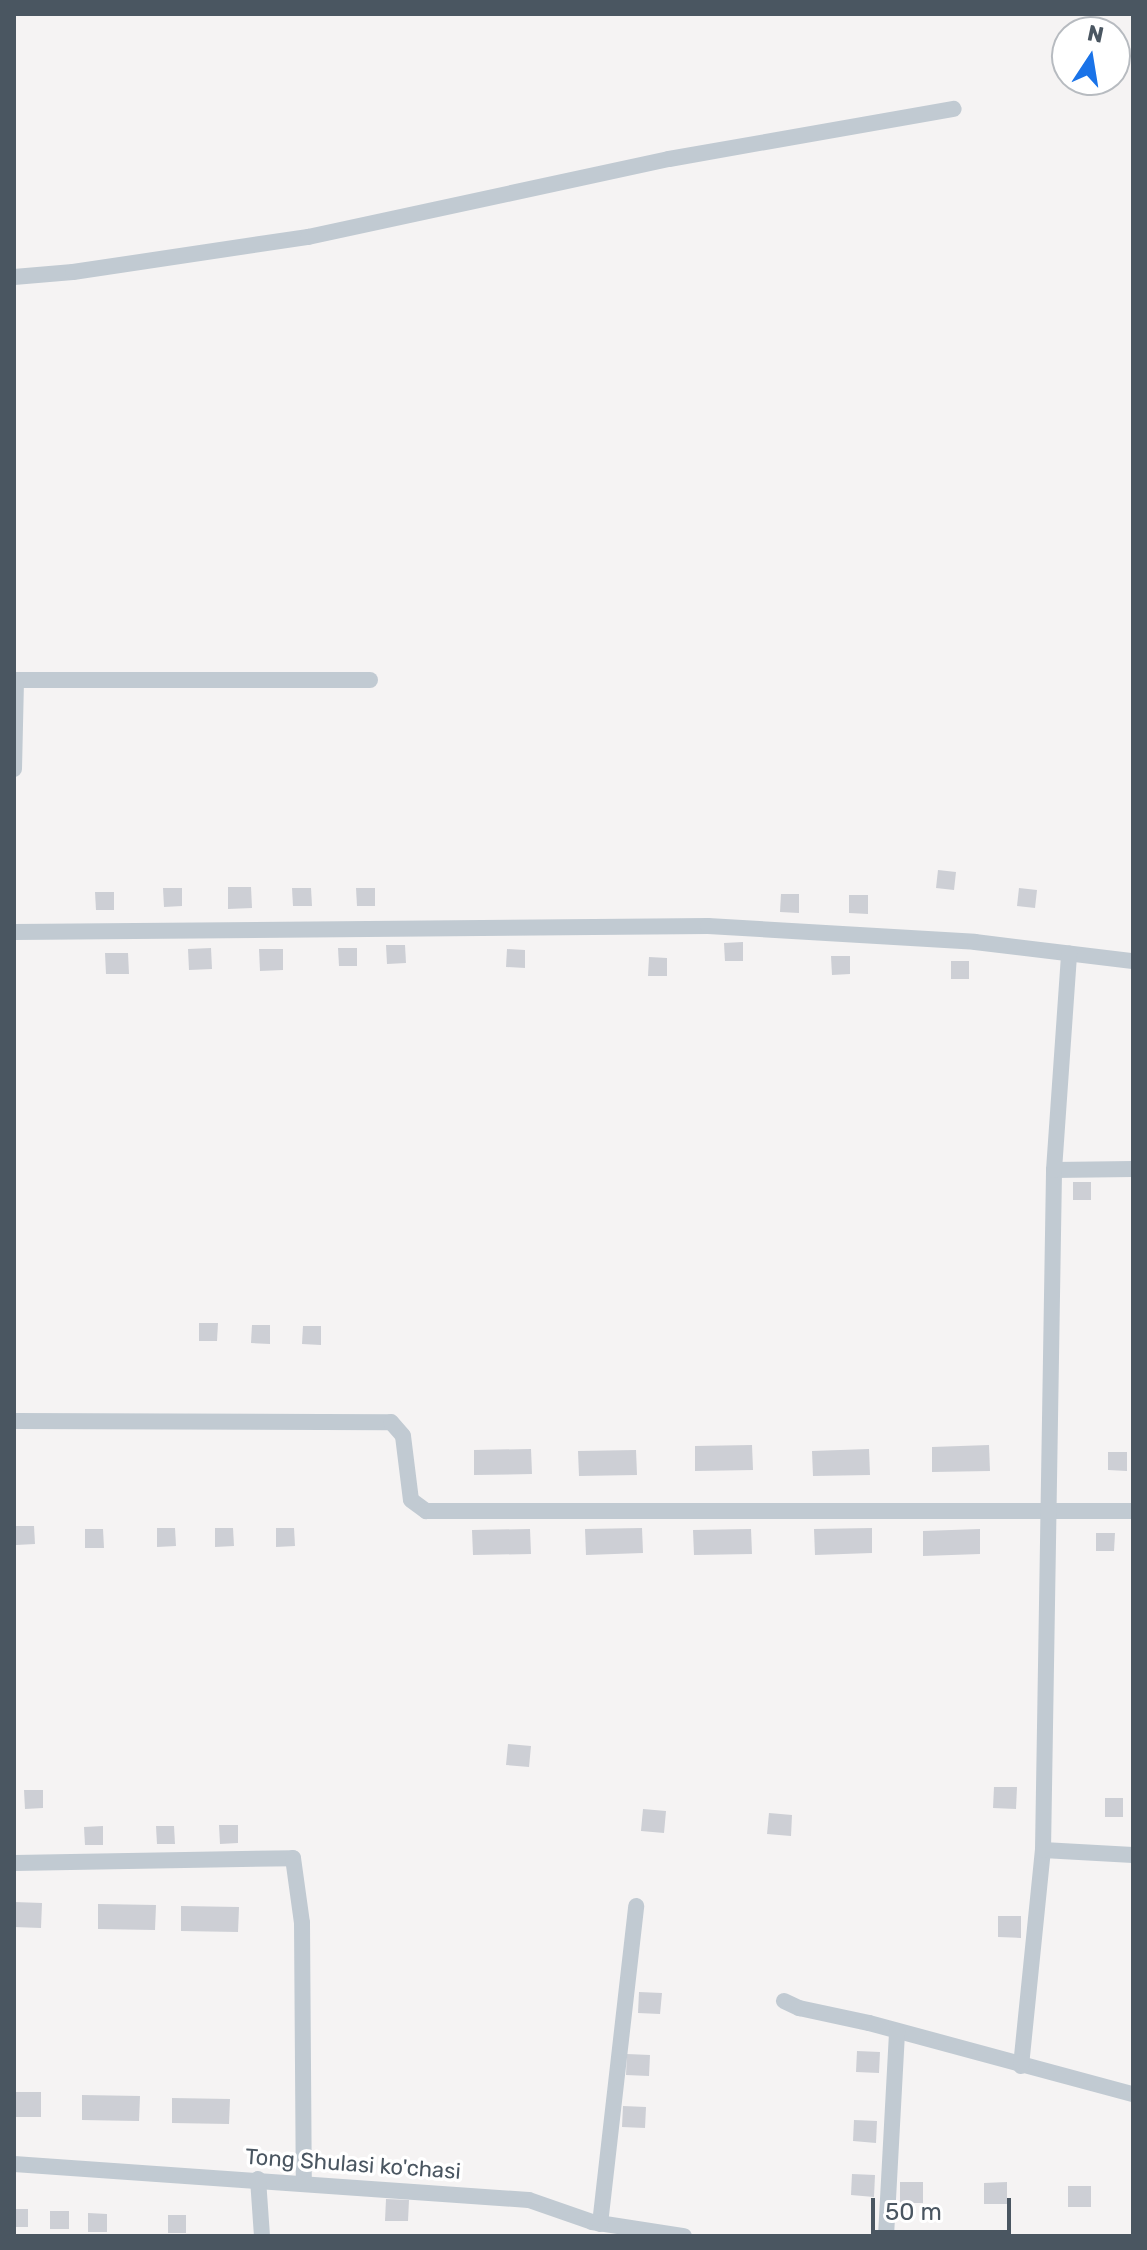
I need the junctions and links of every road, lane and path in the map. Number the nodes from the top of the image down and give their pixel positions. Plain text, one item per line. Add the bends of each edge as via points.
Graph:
1 (954, 109) dead end
2 (14, 277) edge
3 (15, 680) edge
4 (370, 680) dead end
5 (14, 769) edge
6 (14, 932) edge
7 (1069, 954) junction
8 (1133, 961) edge
9 (1133, 1169) edge
10 (1054, 1170) junction
11 (14, 1421) edge
12 (1133, 1511) edge
13 (1050, 1512) junction
14 (1043, 1850) junction
15 (1133, 1855) edge
16 (14, 1863) edge
17 (636, 1906) dead end
18 (784, 2001) dead end
19 (897, 2031) junction
20 (1021, 2066) junction
21 (1133, 2094) edge
22 (14, 2164) edge
23 (258, 2179) junction
24 (304, 2182) junction
25 (600, 2224) junction
26 (262, 2236) edge
27 (684, 2236) edge
28 (886, 2236) edge

1 - 2 street via 669,159 308,237
3 - 4 street
3 - 5 street
6 - 7 street via 708,926 975,942
7 - 8 street
7 - 10 street
9 - 10 street
10 - 13 street
11 - 13 street via 391,1422 403,1436 411,1500 426,1511
12 - 13 street
13 - 14 street
14 - 15 street
14 - 20 street
16 - 24 street via 293,1858 302,1923
17 - 25 street
18 - 19 street
19 - 20 street
19 - 28 street
20 - 21 street
22 - 23 street, Tong Shulasi ko'chasi
23 - 24 street, Tong Shulasi ko'chasi
23 - 26 street
24 - 25 street, Tong Shulasi ko'chasi via 529,2200
25 - 27 street, Tong Shulasi ko'chasi

